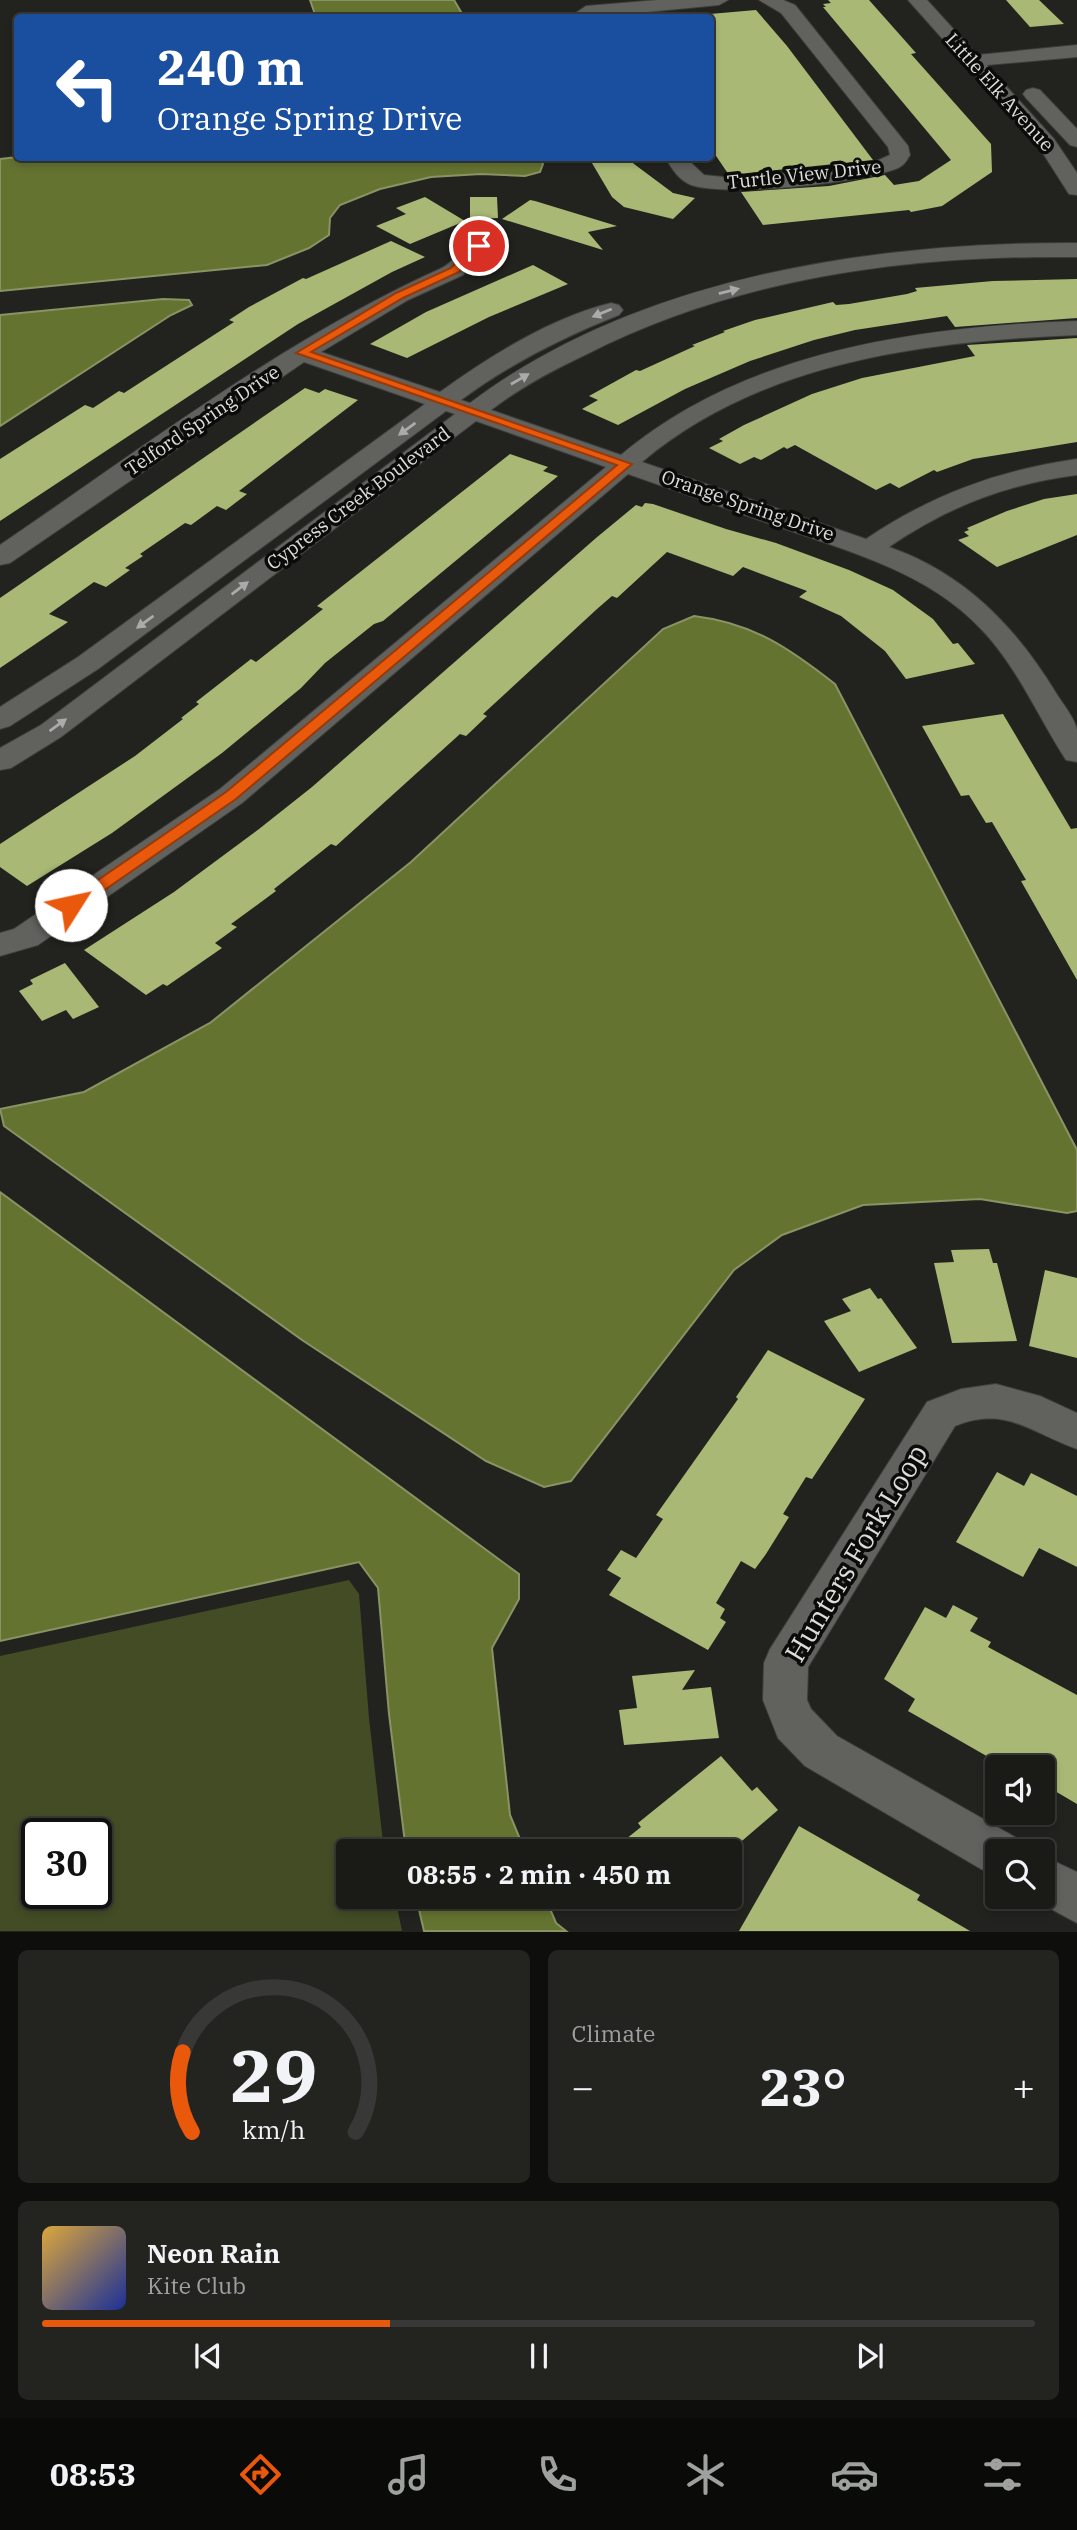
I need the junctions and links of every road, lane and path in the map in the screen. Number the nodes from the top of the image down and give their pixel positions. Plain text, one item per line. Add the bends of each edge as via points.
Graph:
1 (719, 0) edge
2 (768, 0) edge
3 (917, 0) edge
4 (584, 10) edge
5 (981, 39) dead end
6 (1077, 51) edge
7 (999, 58) junction
8 (972, 61) junction
9 (1077, 141) edge
10 (678, 161) edge
11 (1077, 189) edge
12 (1077, 235) edge
13 (479, 246) dead end
14 (1077, 250) edge
15 (1077, 328) edge
16 (302, 353) junction
17 (444, 401) junction
18 (473, 411) junction
19 (625, 464) junction
20 (1077, 467) edge
21 (870, 548) junction
22 (0, 557) edge
23 (1077, 701) edge
24 (1047, 706) junction
25 (0, 720) edge
26 (1077, 753) edge
27 (0, 761) edge
28 (0, 945) edge
29 (1077, 1432) edge
30 (985, 1846) edge
31 (1055, 1886) edge
32 (1077, 1899) edge

1 - 4 street
2 - 10 street, Turtle View Drive via 788,9 898,146 900,155 876,169 729,184 696,179
3 - 8 street, Little Elk Avenue
5 - 7 street, Little Elk Avenue
6 - 7 street
7 - 8 street
7 - 9 street, Little Elk Avenue
8 - 11 street, Little Elk Avenue via 1047,144
12 -> 17 street, Cypress Creek Boulevard via 981,236 856,247 709,278 653,293 560,330 482,373
13 - 16 street, Telford Spring Drive via 455,270 400,295
18 -> 14 street, Cypress Creek Boulevard via 563,355 722,292 904,258
15 - 19 street via 945,338 816,365 718,402 657,437
16 - 17 street, Orange Spring Drive
16 - 22 street, Telford Spring Drive
17 - 18 street, Orange Spring Drive
17 -> 25 street, Cypress Creek Boulevard via 88,663
18 - 19 street, Orange Spring Drive
27 -> 18 street, Cypress Creek Boulevard via 61,723
19 - 21 street, Orange Spring Drive
19 - 28 street via 231,796 26,937
20 - 21 street via 1019,476 960,494
21 - 24 street, Orange Spring Drive via 939,581 990,622
23 - 24 street
24 - 26 street, Orange Spring Drive
29 - 30 street, Hunters Fork Loop via 1020,1404 988,1399 966,1402 941,1414 786,1663 785,1700 793,1723 821,1751
31 - 32 street

